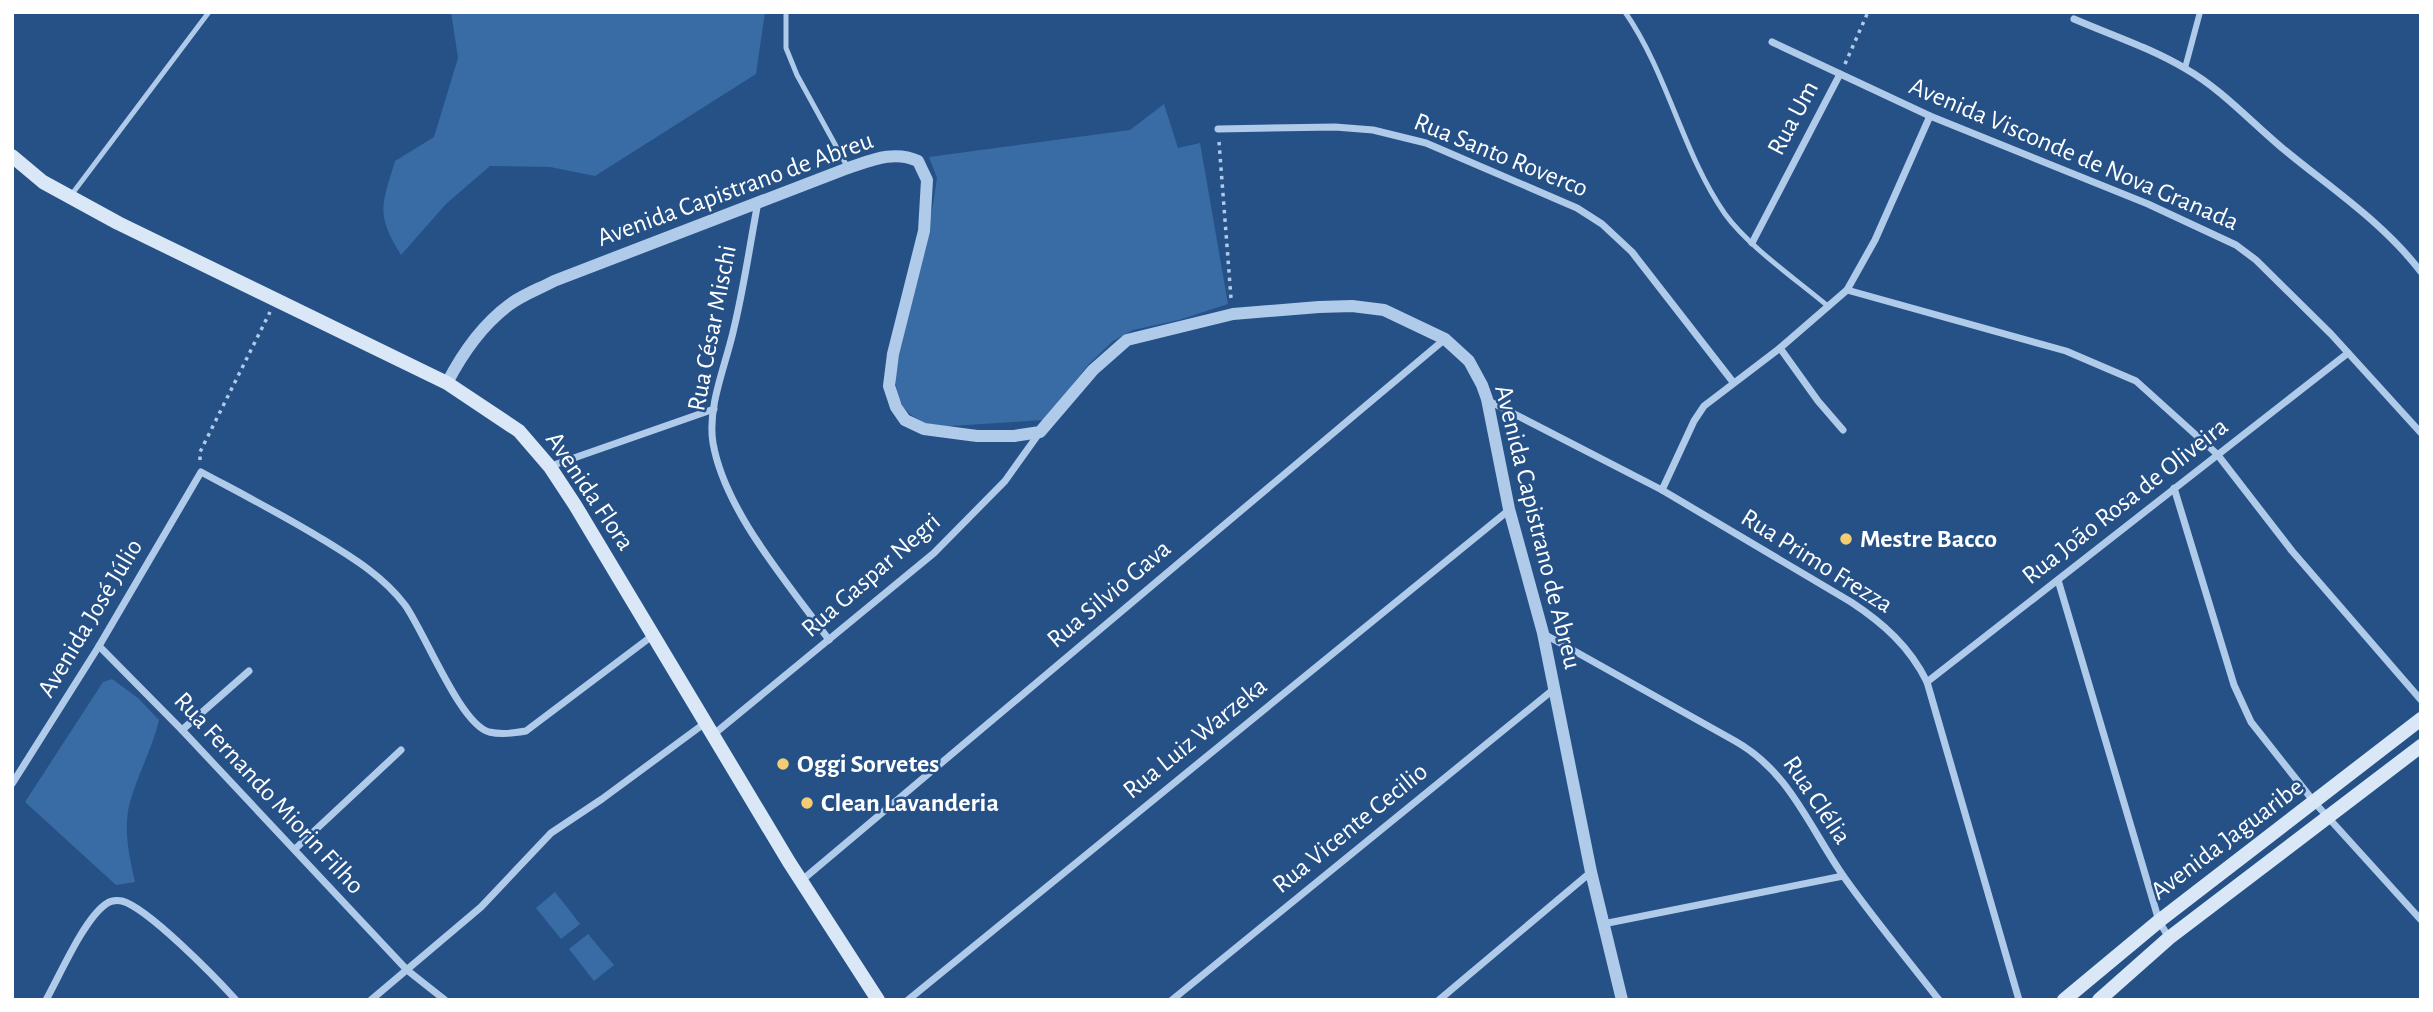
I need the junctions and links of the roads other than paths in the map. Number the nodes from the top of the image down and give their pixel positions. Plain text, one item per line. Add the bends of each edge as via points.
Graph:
1 (209, 12) edge
2 (786, 12) edge
3 (1625, 12) edge
4 (2200, 12) edge
5 (2074, 19) dead end
6 (1772, 42) dead end
7 (2185, 68) junction
8 (1840, 74) junction
9 (1930, 116) junction
10 (1218, 129) road end
11 (12, 156) edge
12 (848, 169) junction
13 (70, 197) junction
14 (758, 202) junction
15 (1752, 243) junction
16 (2421, 272) edge
17 (1847, 290) junction
18 (1829, 307) junction
19 (1445, 339) junction
20 (1780, 348) junction
21 (2348, 353) junction
22 (1733, 382) junction
23 (447, 383) junction
24 (1487, 399) junction
25 (714, 409) junction
26 (1843, 430) dead end
27 (1040, 432) junction
28 (2421, 433) edge
29 (2217, 453) junction
30 (550, 467) junction
31 (2174, 488) junction
32 (1662, 490) junction
33 (1509, 509) junction
34 (2058, 580) junction
35 (1543, 633) junction
36 (652, 636) junction
37 (829, 640) junction
38 (99, 646) junction
39 (249, 671) dead end
40 (1927, 682) junction
41 (1555, 688) junction
42 (2421, 700) edge
43 (2421, 719) edge
44 (710, 728) junction
45 (183, 730) junction
46 (2421, 746) edge
47 (401, 750) dead end
48 (12, 784) edge
49 (2315, 803) junction
50 (2328, 817) junction
51 (295, 849) junction
52 (1591, 872) junction
53 (1843, 876) junction
54 (801, 881) junction
55 (2421, 920) edge
56 (2159, 921) junction
57 (1603, 924) junction
58 (2169, 938) junction
59 (407, 970) junction
60 (46, 1000) edge
61 (236, 1000) edge
62 (371, 1000) edge
63 (445, 1000) edge
64 (878, 1000) edge
65 (908, 1000) edge
66 (1172, 1000) edge
67 (1439, 1000) edge
68 (1622, 1000) edge
69 (1939, 1000) edge
70 (2019, 1000) edge
71 (2064, 1000) edge
72 (2099, 1000) edge

1 - 13 lane
2 - 12 lane via 786,48
3 - 15 lane via 1655,63 1714,196
4 - 7 street
5 - 7 street
6 - 8 street, Avenida Visconde de Nova Granada
7 - 16 street via 2369,217
8 - 9 street, Avenida Visconde de Nova Granada
8 - 15 street, Rua Um
9 - 17 street via 1875,240
9 - 21 street, Avenida Visconde de Nova Granada via 2148,204 2236,246 2256,260
10 - 22 street, Rua Santo Roverco via 1373,130 1426,143 1577,208 1632,252
11 - 13 main road, Avenida Flora
12 - 14 street, Avenida Capistrano de Abreu
12 - 27 street, Avenida Capistrano de Abreu via 882,157 905,155 918,161 927,180 924,231 893,354 889,386 895,407 905,420 923,429 977,436
13 - 23 main road, Avenida Flora
14 - 23 street, Avenida Capistrano de Abreu via 554,281 509,304 474,340
14 - 25 street, Rua César Mischi
15 - 18 lane
17 - 18 street
17 - 29 street via 2066,351 2120,373 2147,388
18 - 20 street
19 - 24 street, Avenida Capistrano de Abreu via 1469,361
19 - 27 street, Avenida Capistrano de Abreu via 1370,307 1233,314 1172,327 1127,340 1093,370
19 - 54 street, Rua Silvio Gava
20 - 22 street
20 - 26 street
21 - 28 street, Avenida Visconde de Nova Granada
21 - 29 street, Rua João Rosa de Oliveira
22 - 32 street via 1699,411
23 - 30 main road, Avenida Flora via 519,431
24 - 32 street, Rua Primo Frezza
24 - 33 street, Avenida Capistrano de Abreu
25 - 30 street
25 - 37 street, Rua César Mischi via 715,451 734,501
27 - 37 street, Rua Gaspar Negri via 1005,481 934,553
29 - 31 street, Rua João Rosa de Oliveira
29 - 42 street via 2292,551
30 - 36 main road, Avenida Flora
31 - 34 street, Rua João Rosa de Oliveira
31 - 49 street via 2241,702 2251,722
32 - 40 street, Rua Primo Frezza via 1867,612 1908,651
33 - 35 street, Avenida Capistrano de Abreu
33 - 65 street, Rua Luiz Warzeka
34 - 40 street, Rua João Rosa de Oliveira
34 - 56 street
35 - 41 street, Avenida Capistrano de Abreu
35 - 53 street, Rua Clélia via 1763,758
36 - 38 street, Avenida José Júlio via 526,731 488,732 474,724 456,698 404,604 368,567 201,472
36 - 44 main road, Avenida Flora
37 - 44 street, Rua Gaspar Negri
38 - 45 street, Rua Fernando Miorin Filho
38 - 48 street, Avenida José Júlio
39 - 45 street
40 - 70 street, Rua Primo Frezza
41 - 52 street, Avenida Capistrano de Abreu
41 - 66 street, Rua Vicente Cecilio
43 - 49 main road, Avenida Jaguaribe
44 - 54 main road, Avenida Flora
44 - 59 street, Rua Gaspar Negri via 551,833 495,894
45 - 51 street, Rua Fernando Miorin Filho
46 - 50 main road, Avenida Jaguaribe
47 - 51 street
49 - 50 street
49 - 56 main road, Avenida Jaguaribe
50 - 55 street
50 - 58 main road, Avenida Jaguaribe
51 - 59 street, Rua Fernando Miorin Filho
52 - 57 street, Avenida Capistrano de Abreu
52 - 67 street
53 - 57 street
53 - 69 street, Rua Clélia
54 - 64 main road, Avenida Flora
56 - 58 street
56 - 71 main road, Avenida Jaguaribe
57 - 68 street, Avenida Capistrano de Abreu
58 - 72 main road, Avenida Jaguaribe
59 - 62 street, Rua Gaspar Negri
59 - 63 street, Rua Fernando Miorin Filho
60 - 61 street via 90,920 105,905 122,901 152,920

